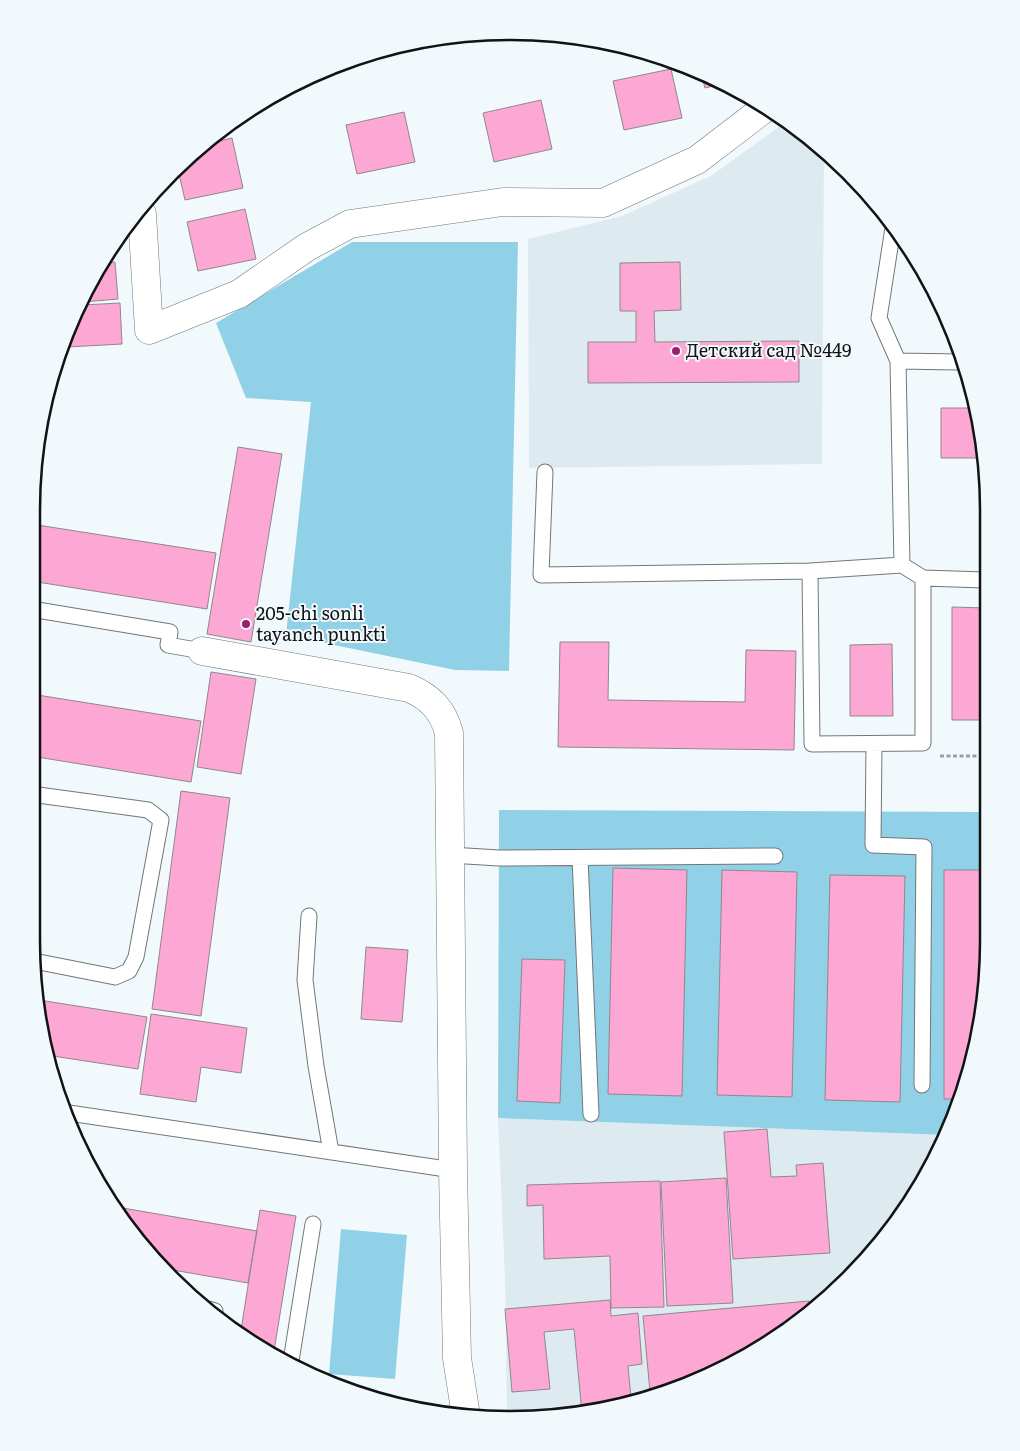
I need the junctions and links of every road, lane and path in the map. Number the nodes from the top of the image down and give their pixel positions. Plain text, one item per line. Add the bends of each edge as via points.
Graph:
1 (760, 112) edge
2 (142, 218) edge
3 (892, 236) edge
4 (898, 361) junction
5 (956, 362) edge
6 (545, 472) dead end
7 (902, 565) junction
8 (810, 571) junction
9 (923, 578) junction
10 (980, 580) edge
11 (40, 610) edge
12 (202, 651) joint
13 (874, 744) junction
14 (40, 795) edge
15 (450, 855) junction
16 (775, 856) dead end
17 (580, 858) junction
18 (309, 916) dead end
19 (41, 962) edge
20 (922, 1085) dead end
21 (73, 1114) edge
22 (591, 1114) dead end
23 (331, 1152) junction
24 (453, 1170) junction
25 (313, 1224) dead end
26 (292, 1357) edge
27 (465, 1409) edge

1 - 2 street via 696,160 603,203 503,202 350,224 307,247 239,294 149,330
3 - 4 lane via 879,318
4 - 5 lane
4 - 7 lane
6 - 8 lane via 541,575
7 - 8 lane
7 - 9 lane
8 - 13 lane via 812,744
9 - 10 lane
9 - 13 lane via 923,743
11 - 12 lane via 170,632 168,645
12 - 15 street via 401,686 431,701 443,715 449,733
13 - 20 lane via 873,845 924,847
14 - 19 lane via 148,810 161,820 136,957 129,970 114,977
15 - 17 lane
15 - 24 street
16 - 17 lane
17 - 22 lane
18 - 23 lane via 305,980
21 - 23 lane
23 - 24 lane
24 - 27 street via 457,1358
25 - 26 lane

